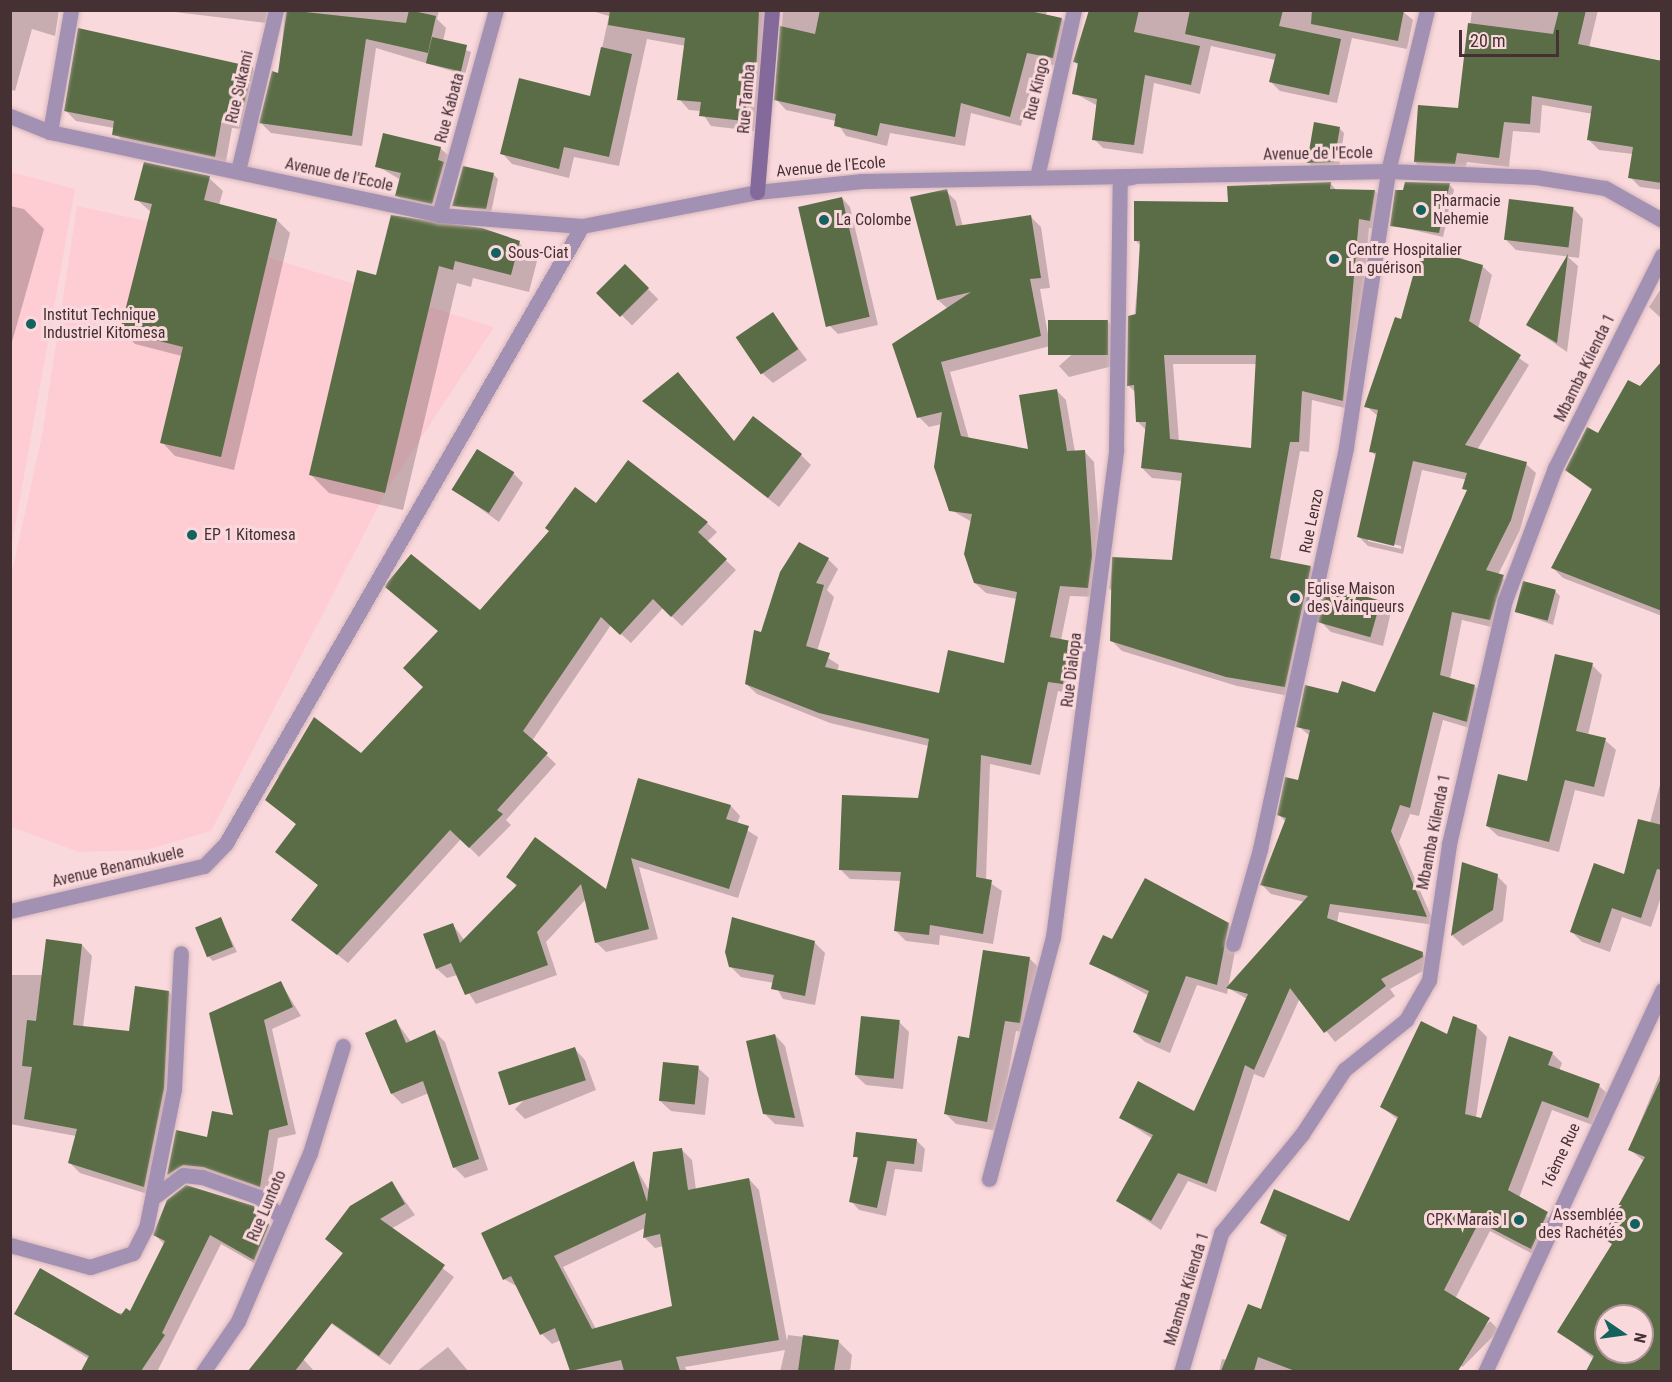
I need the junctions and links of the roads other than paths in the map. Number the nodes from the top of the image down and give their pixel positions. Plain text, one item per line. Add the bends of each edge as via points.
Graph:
1 (71, 10) edge
2 (276, 10) edge
3 (496, 10) edge
4 (772, 10) edge
5 (1074, 10) edge
6 (1427, 10) edge
7 (10, 116) edge
8 (50, 132) junction
9 (238, 171) junction
10 (1388, 171) junction
11 (1142, 175) junction
12 (1037, 177) junction
13 (757, 192) junction
14 (439, 214) junction
15 (1662, 220) edge
16 (582, 226) junction
17 (1662, 255) edge
18 (10, 910) edge
19 (1233, 944) dead end
20 (181, 954) dead end
21 (1662, 990) edge
22 (343, 1046) dead end
23 (989, 1179) dead end
24 (154, 1197) junction
25 (282, 1218) junction
26 (10, 1245) edge
27 (203, 1371) edge
28 (1181, 1371) edge
29 (1485, 1371) edge

1 - 8 street
2 - 9 street, Rue Sukami
3 - 14 street, Rue Kabata
4 - 13 street, Rue Tamba
5 - 12 street, Rue Kingo
6 - 10 street, Rue Lenzo
7 - 8 street, Avenue de l'Ecole
8 - 9 street, Avenue de l'Ecole
9 - 14 street, Avenue de l'Ecole
10 - 11 street, Avenue de l'Ecole
10 - 15 street, Avenue de l'Ecole via 1536,177 1605,188
10 - 19 street, Rue Lenzo via 1346,447 1260,849
11 - 12 street, Avenue de l'Ecole
11 - 23 street, Rue Dialopa via 1120,179 1116,450 1053,938
12 - 13 street, Avenue de l'Ecole via 862,180
13 - 16 street, Avenue de l'Ecole
14 - 16 street, Avenue de l'Ecole
16 - 18 street, Avenue Benamukuele via 226,843 204,866
17 - 28 street, Mbamba Kilenda 1 via 1555,468 1505,600 1449,844 1429,980 1406,1020 1344,1070 1302,1134 1221,1233
20 - 24 street via 174,1089
21 - 29 street, 16ème Rue via 1585,1146
22 - 25 street, Rue Luntoto via 310,1153
24 - 25 street via 183,1175 202,1177 259,1197
24 - 26 street via 133,1253 90,1267
25 - 27 street, Rue Luntoto via 238,1322

